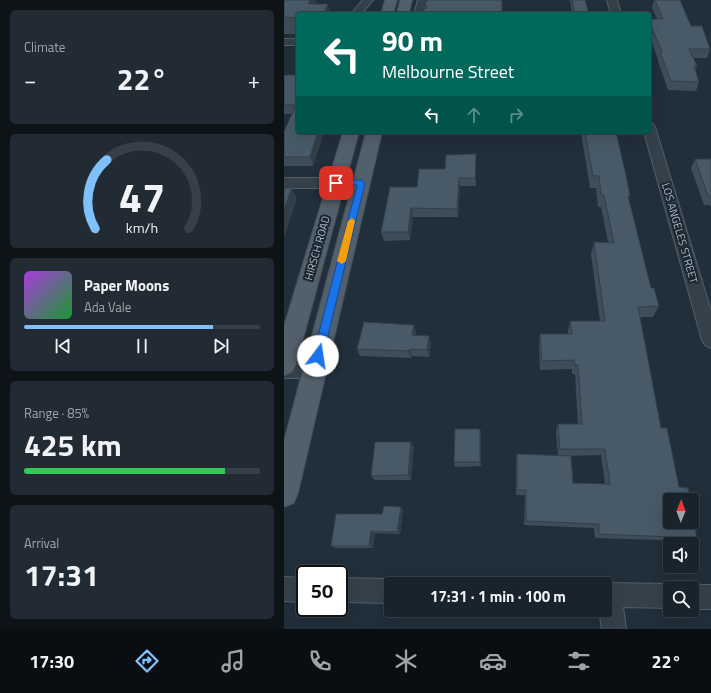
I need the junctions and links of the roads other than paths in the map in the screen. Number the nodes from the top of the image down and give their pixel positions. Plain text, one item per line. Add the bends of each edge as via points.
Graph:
1 (368, 0) edge
2 (391, 0) edge
3 (406, 0) edge
4 (422, 0) edge
5 (612, 0) edge
6 (358, 12) edge
7 (388, 12) edge
8 (403, 12) edge
9 (419, 12) edge
10 (615, 12) edge
11 (284, 42) edge
12 (296, 42) edge
13 (350, 134) edge
14 (373, 134) edge
15 (651, 134) edge
16 (284, 182) edge
17 (336, 183) junction
18 (361, 183) junction
19 (711, 340) edge
20 (284, 365) edge
21 (284, 370) edge
22 (315, 370) junction
23 (284, 493) edge
24 (284, 589) edge
25 (296, 590) edge
26 (348, 590) edge
27 (384, 591) edge
28 (612, 595) edge
29 (663, 596) edge
30 (699, 597) edge
31 (711, 597) edge
32 (612, 617) edge
33 (614, 629) edge

1 - 6 street
2 - 7 main road
3 - 8 main road
4 - 9 street
5 - 10 street
11 - 12 street
13 - 17 main road, HIRSCH ROAD
14 - 18 main road
15 - 19 street, LOS ANGELES STREET
16 - 17 street
17 - 18 street
17 - 20 main road, HIRSCH ROAD
18 - 22 main road
21 - 22 street
22 - 23 main road
24 - 25 street
26 - 27 street
28 - 29 street
30 - 31 street
32 - 33 street

